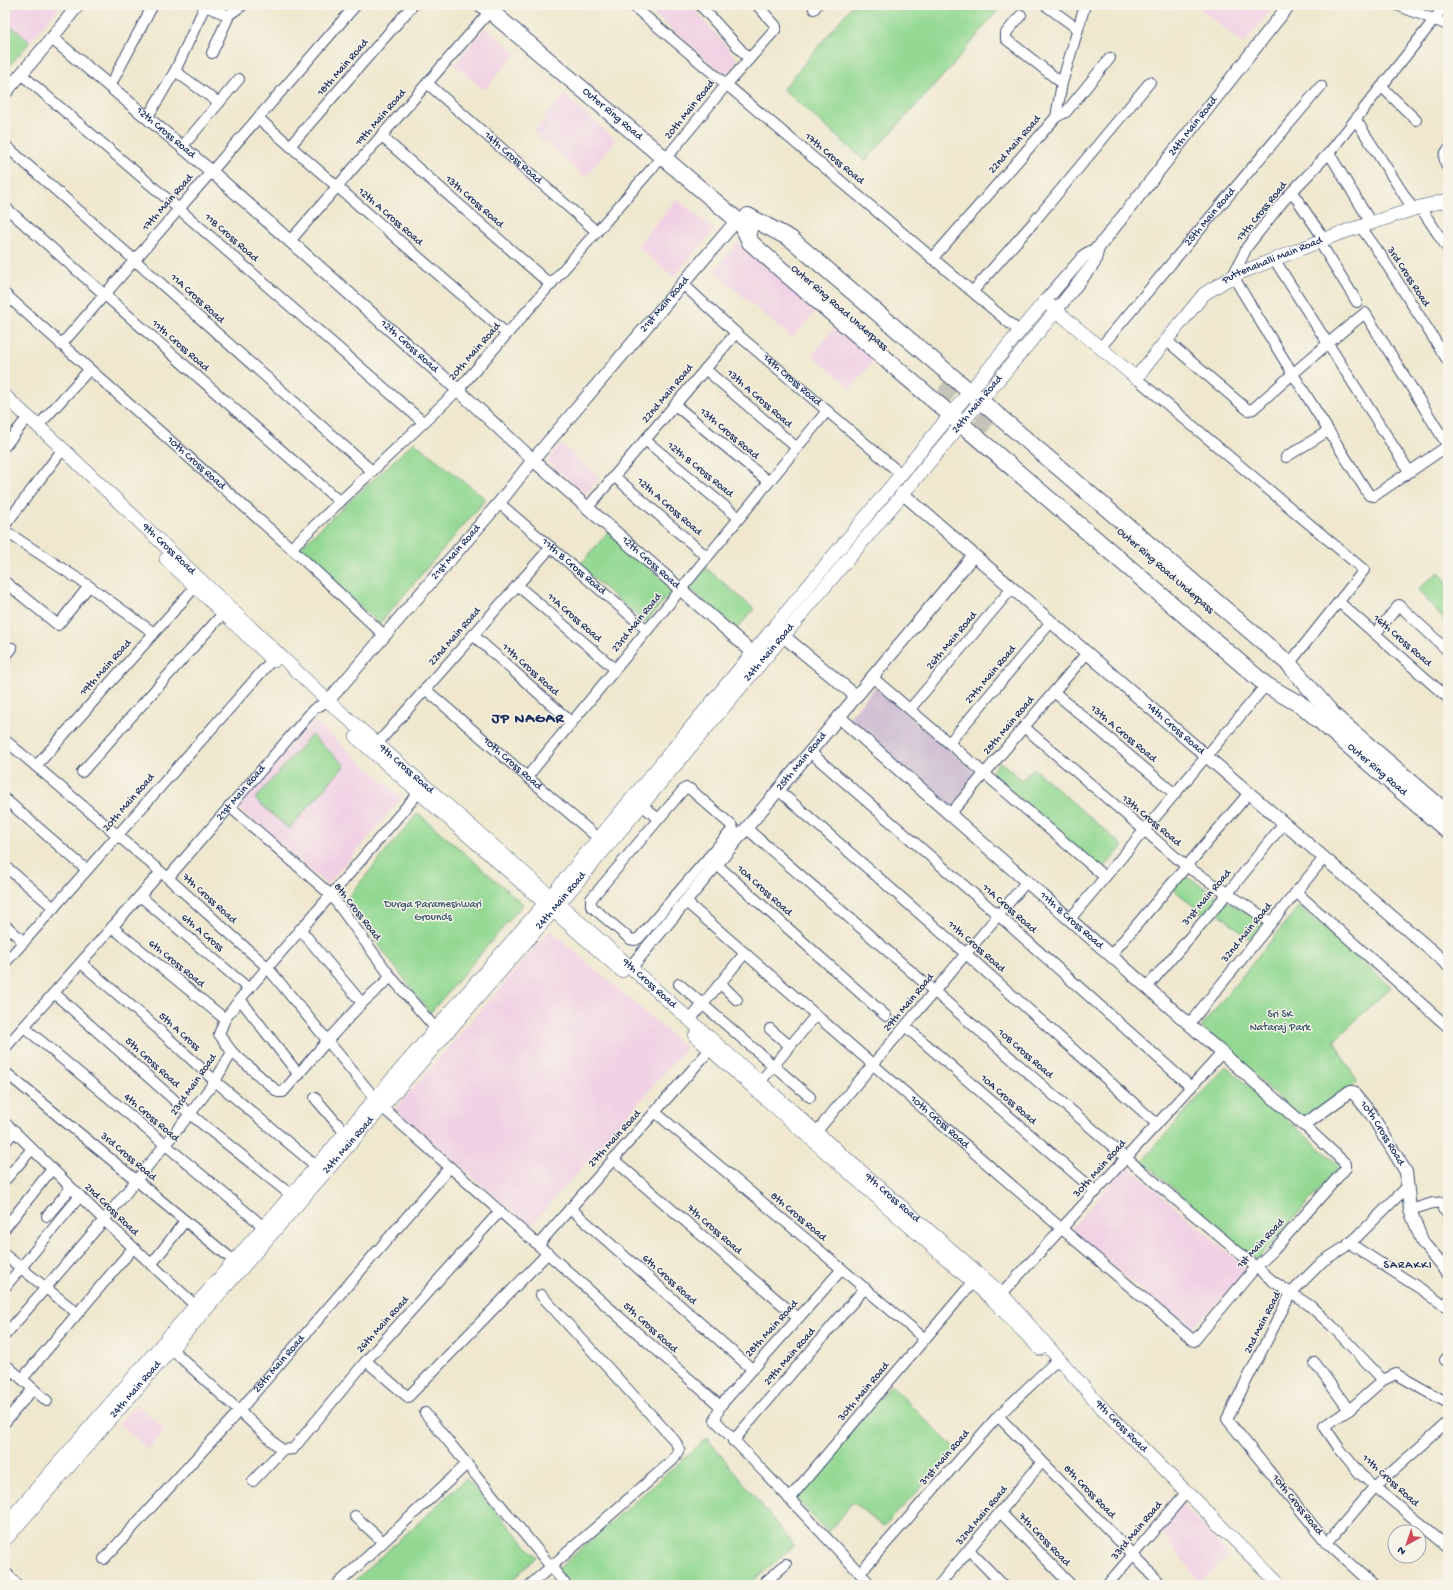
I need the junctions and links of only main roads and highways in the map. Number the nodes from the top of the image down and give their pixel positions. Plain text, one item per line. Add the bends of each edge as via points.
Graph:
1 (491, 7) edge
2 (1448, 200) edge
3 (742, 220) junction
4 (1056, 311) junction
5 (940, 387) tunnel mouth
6 (5, 396) edge
7 (975, 396) junction
8 (5, 405) edge
9 (955, 419) junction
10 (60, 452) junction
11 (225, 610) junction
12 (778, 632) junction
13 (757, 657) junction
14 (324, 703) junction
15 (1306, 708) junction
16 (1332, 714) junction
17 (1448, 814) edge
18 (1448, 831) edge
19 (552, 903) junction
20 (713, 1046) junction
21 (379, 1102) junction
22 (813, 1136) junction
23 (998, 1298) junction
24 (199, 1309) junction
25 (167, 1345) junction
26 (1184, 1495) junction
27 (7, 1518) edge
28 (5, 1540) edge
29 (1270, 1585) edge
30 (1280, 1585) edge

1 - 3 highway, Outer Ring Road
2 - 4 main road, Puttenahalli Main Road via 1322,240 1233,276 1204,294 1136,378
3 - 5 highway, Outer Ring Road Underpass
3 - 7 highway via 791,239
3 - 9 highway via 750,242
4 - 7 main road, 24th Main Road
4 - 7 main road, 24th Main Road via 1045,301
6 - 10 main road, 9th Cross Road via 38,426
7 - 9 main road, 24th Main Road
7 - 16 highway via 1289,664
8 - 10 main road, 9th Cross Road
9 - 12 main road, 24th Main Road via 902,493
9 - 12 main road, 24th Main Road via 901,474
9 - 15 highway via 1266,685
10 - 11 main road, 9th Cross Road
10 - 11 main road, 9th Cross Road via 195,587
11 - 14 main road, 9th Cross Road
11 - 14 main road, 9th Cross Road via 272,660
12 - 13 main road, 24th Main Road
13 - 19 main road, 24th Main Road via 642,804
13 - 19 main road, 24th Main Road via 598,838
14 - 19 main road, 9th Cross Road via 419,792
14 - 19 main road, 9th Cross Road via 377,744
15 - 16 highway, Outer Ring Road Underpass via 995,433
15 - 18 highway, Outer Ring Road
16 - 17 highway, Outer Ring Road
19 - 20 main road, 9th Cross Road
19 - 20 main road, 9th Cross Road via 631,967 690,1020
19 - 21 main road, 24th Main Road
19 - 21 main road, 24th Main Road via 436,1029
20 - 22 main road, 9th Cross Road
20 - 22 main road, 9th Cross Road via 760,1082
21 - 24 main road, 24th Main Road
21 - 24 main road, 24th Main Road via 345,1133 316,1166 234,1261
22 - 23 main road, 9th Cross Road
22 - 23 main road, 9th Cross Road via 973,1282
23 - 26 main road, 9th Cross Road
23 - 26 main road, 9th Cross Road via 1102,1418
24 - 25 main road, 24th Main Road
25 - 27 main road, 24th Main Road
25 - 28 main road, 24th Main Road
26 - 29 main road, 9th Cross Road
26 - 30 main road, 9th Cross Road

